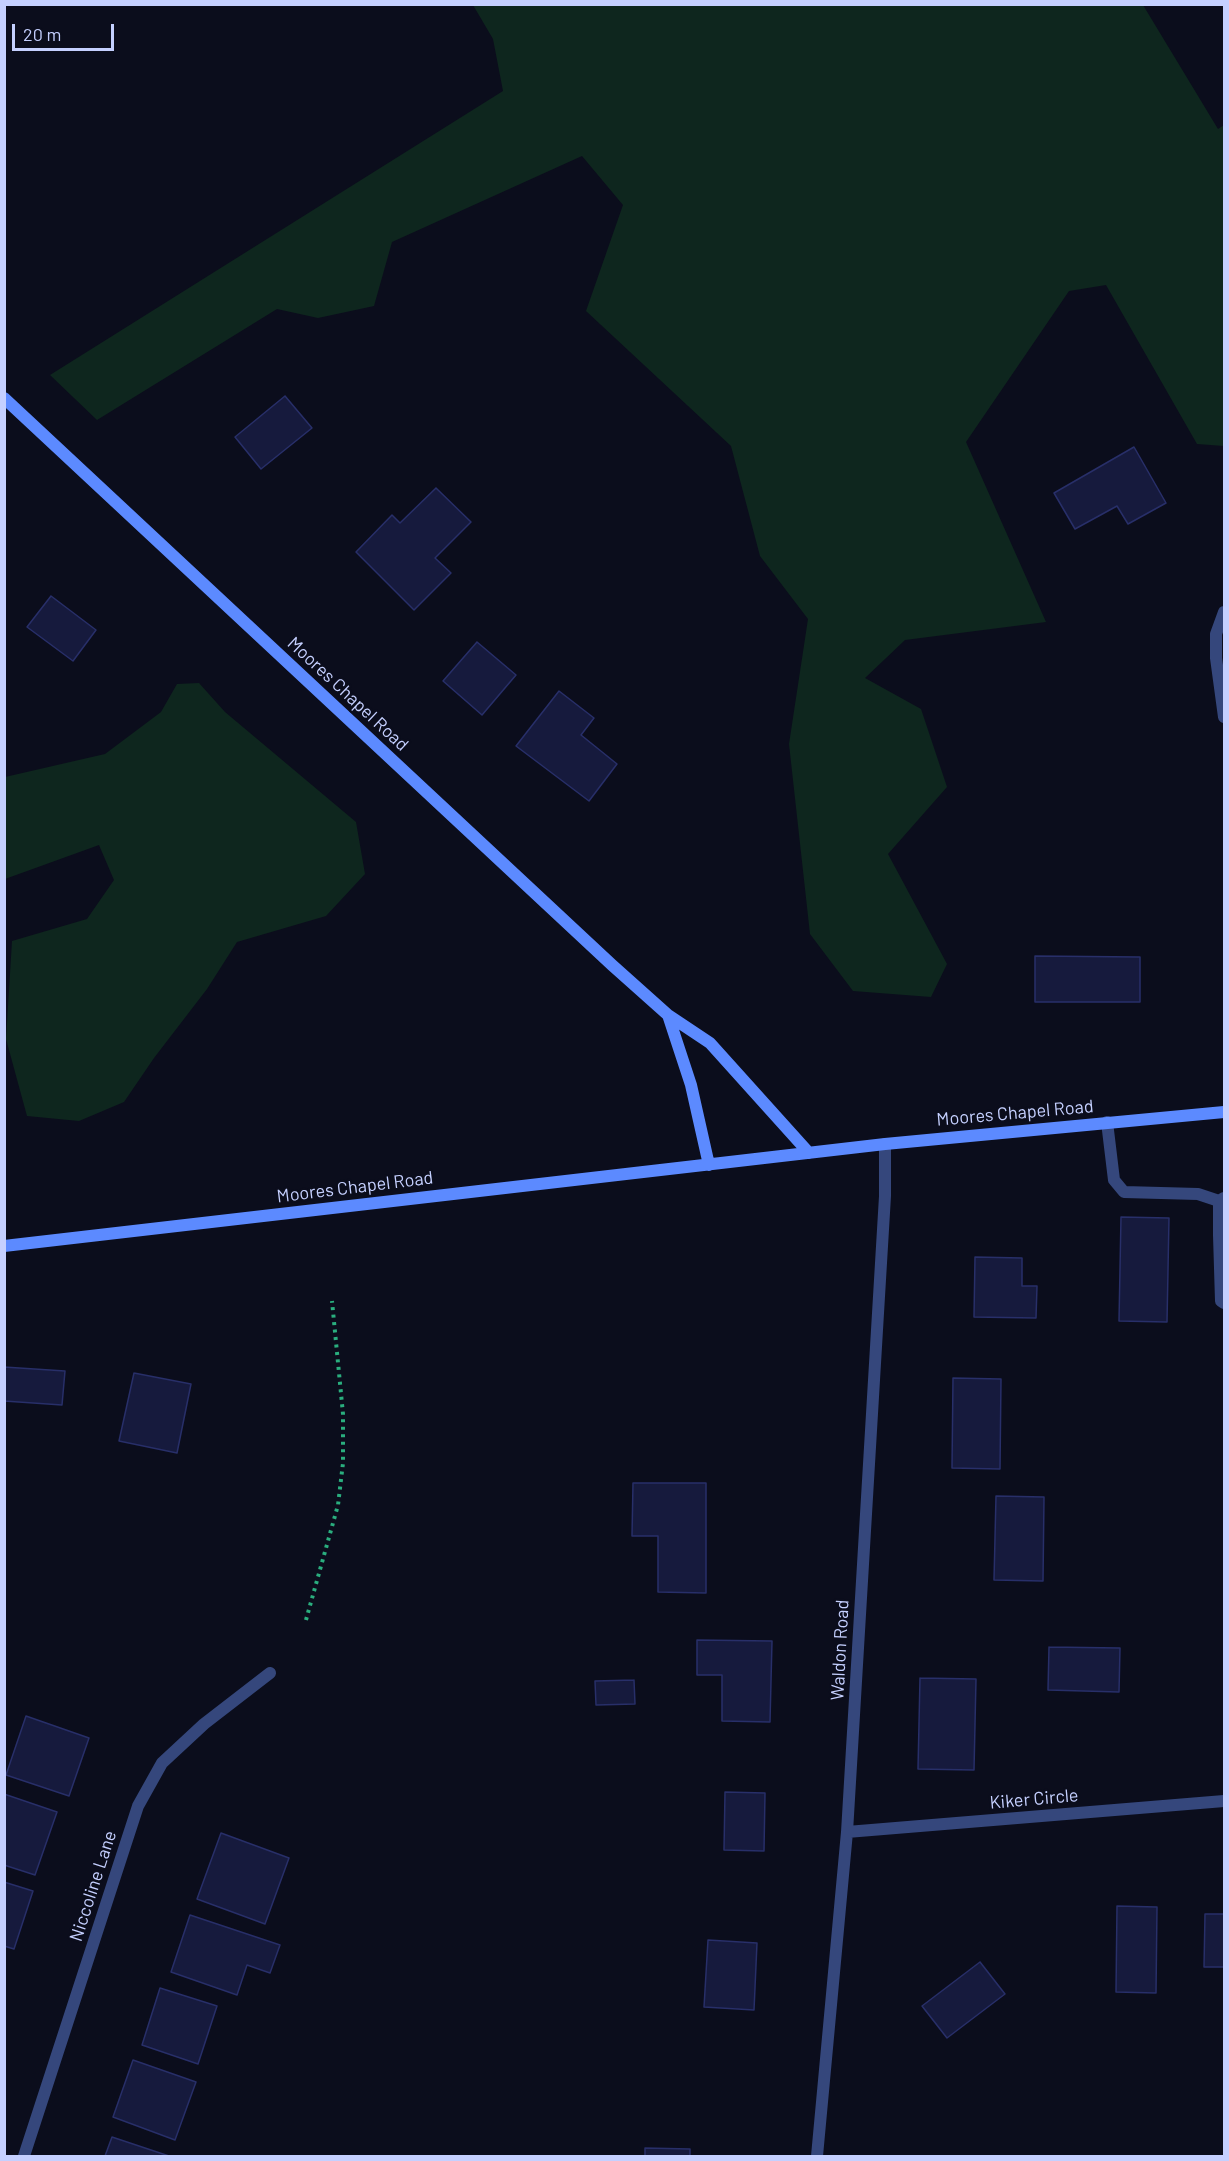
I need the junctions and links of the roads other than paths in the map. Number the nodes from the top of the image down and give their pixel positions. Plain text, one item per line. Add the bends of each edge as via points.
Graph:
1 (4, 398) edge
2 (1224, 612) edge
3 (1224, 717) edge
4 (668, 1015) junction
5 (1224, 1112) edge
6 (1107, 1122) junction
7 (885, 1144) junction
8 (809, 1153) junction
9 (709, 1165) junction
10 (1222, 1200) edge
11 (4, 1246) edge
12 (1224, 1303) edge
13 (270, 1673) dead end
14 (1224, 1801) edge
15 (847, 1832) junction
16 (24, 2157) edge
17 (817, 2157) edge

1 - 4 street, Moores Chapel Road
2 - 3 street via 1216,634 1216,658
4 - 8 street, Moores Chapel Road via 710,1043
4 - 9 street, Moores Chapel Road via 691,1085
5 - 6 street, Moores Chapel Road
6 - 7 street, Moores Chapel Road
6 - 10 street via 1114,1180 1124,1192 1198,1194
7 - 8 street, Moores Chapel Road
7 - 15 street, Waldon Road
8 - 9 street, Moores Chapel Road
9 - 11 street, Moores Chapel Road
10 - 12 street
13 - 16 street, Niccoline Lane via 204,1724 162,1763 138,1806
14 - 15 street, Kiker Circle
15 - 17 street, Waldon Road

